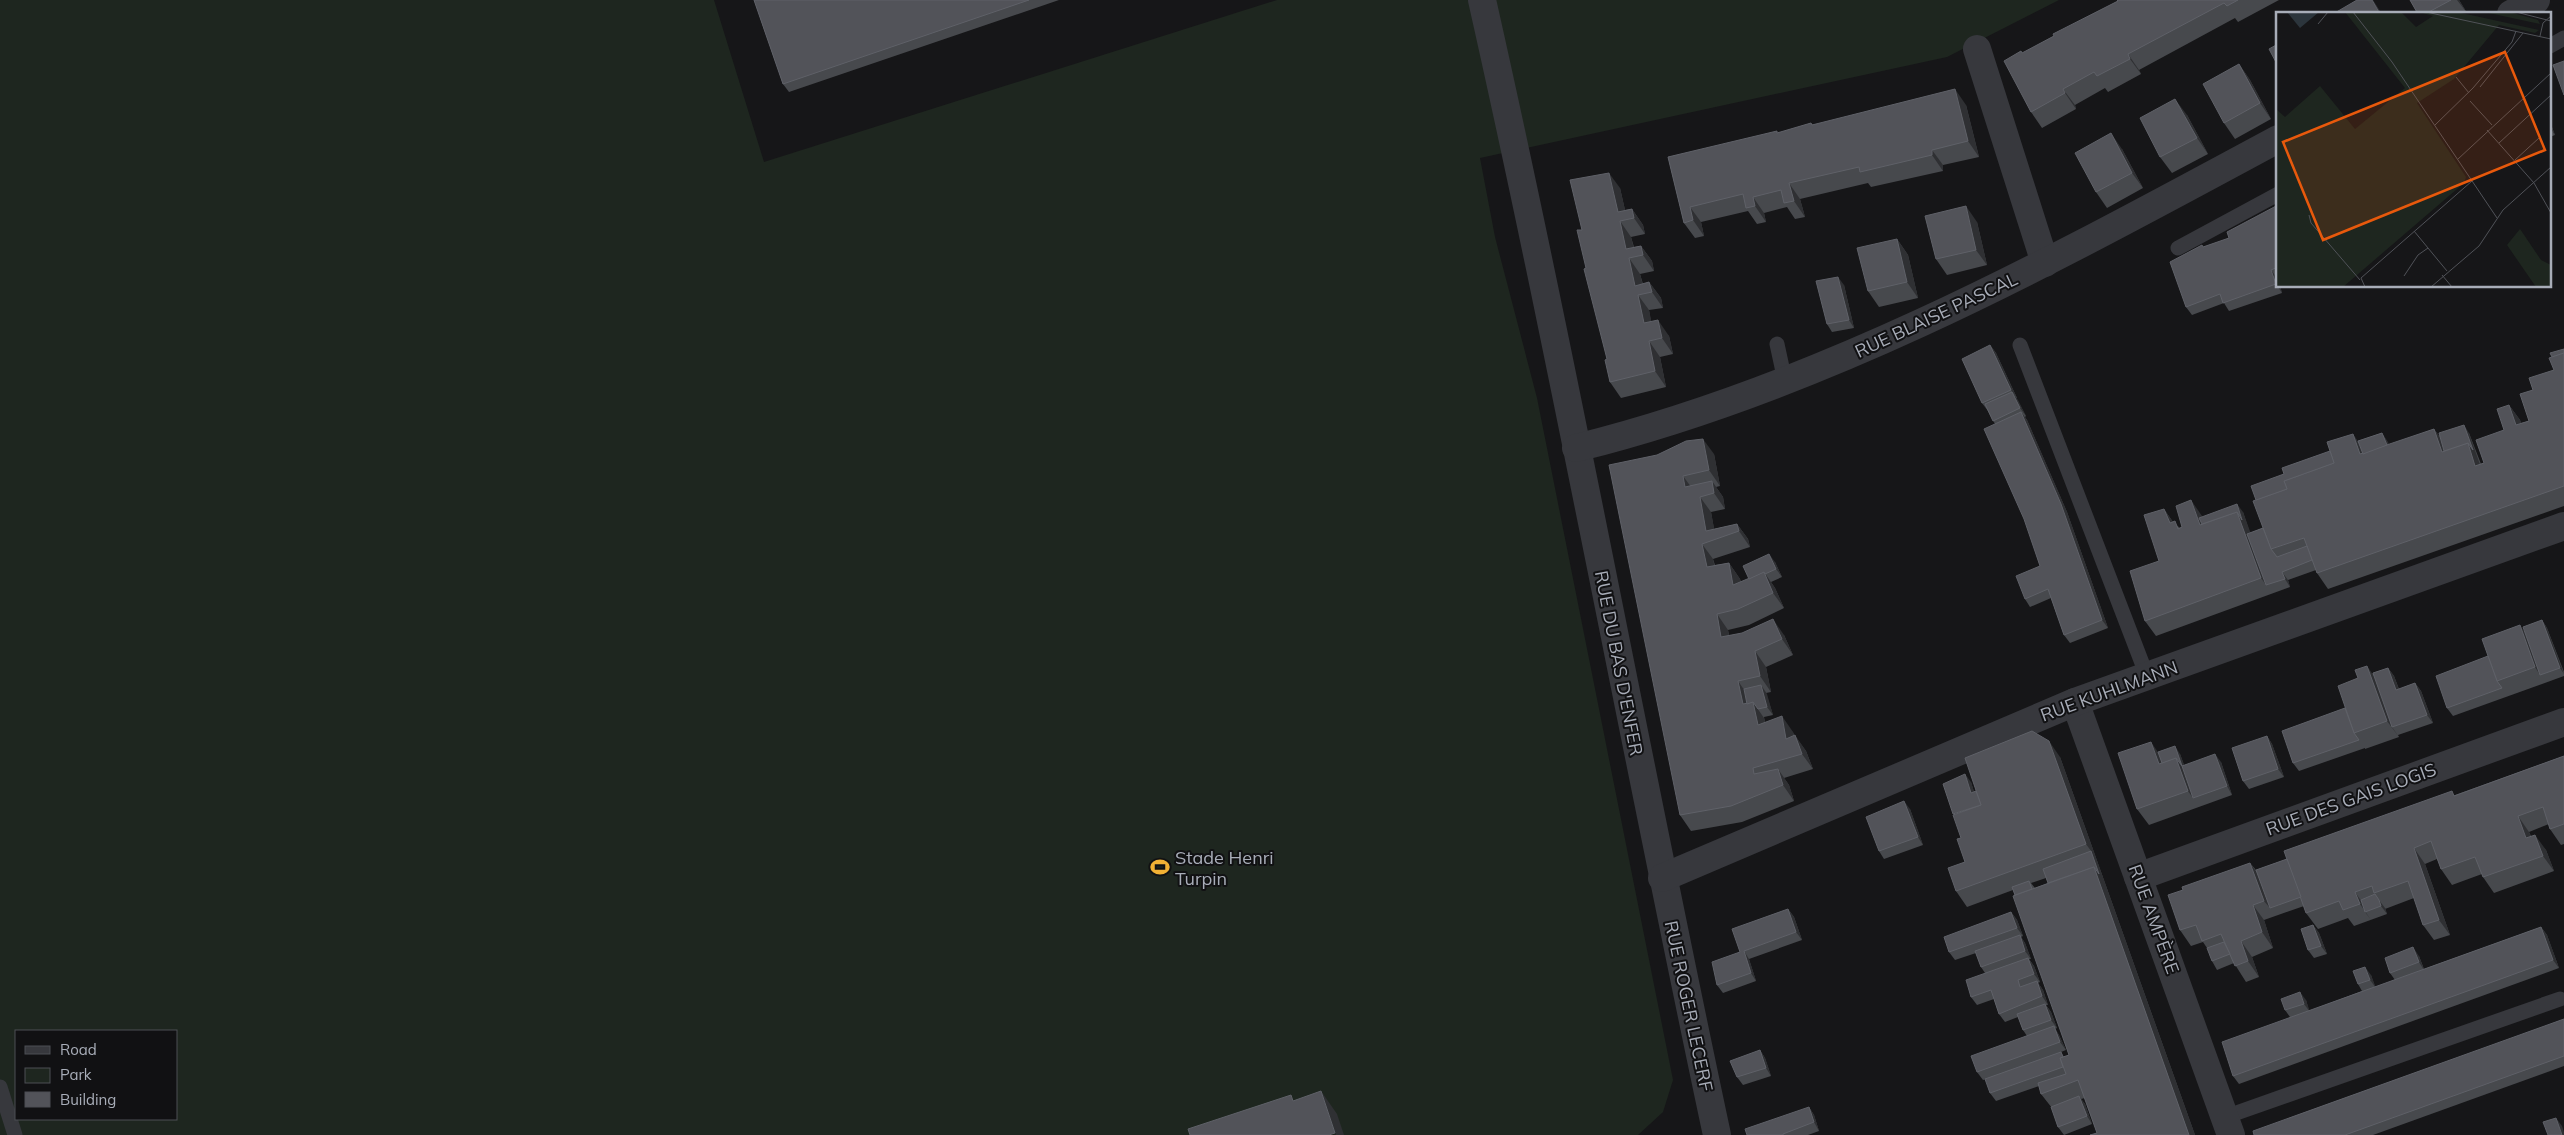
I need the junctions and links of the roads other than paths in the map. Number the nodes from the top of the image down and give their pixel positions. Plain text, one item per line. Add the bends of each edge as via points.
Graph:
1 (1482, 0) edge
2 (2536, 0) edge
3 (2515, 12) edge
4 (2564, 38) edge
5 (2552, 45) edge
6 (1977, 49) dead end
7 (2276, 140) edge
8 (2276, 195) edge
9 (2178, 248) dead end
10 (2045, 263) junction
11 (1777, 344) dead end
12 (2020, 345) dead end
13 (1785, 381) junction
14 (1576, 448) junction
15 (2564, 526) edge
16 (2147, 676) junction
17 (2076, 702) junction
18 (2564, 722) edge
19 (2138, 877) junction
20 (1662, 878) junction
21 (2560, 998) dead end
22 (0, 1087) edge
23 (2228, 1126) edge
24 (15, 1135) edge
25 (1717, 1135) edge

1 - 14 street, RUE DU BAS D'ENFER via 1550,306
2 - 3 street
4 - 5 lane
6 - 10 street
7 - 10 street, RUE BLAISE PASCAL
8 - 9 lane
10 - 13 street, RUE BLAISE PASCAL via 1853,355
11 - 13 lane
12 - 16 lane
13 - 14 street, RUE BLAISE PASCAL via 1662,426
14 - 20 street, RUE DU BAS D'ENFER
15 - 16 street, RUE KUHLMANN
16 - 17 street, RUE KUHLMANN
17 - 19 street, RUE AMPÈRE
17 - 20 street, RUE KUHLMANN
18 - 19 street, RUE DES GAIS LOGIS
19 - 23 street, RUE AMPÈRE
20 - 25 street, RUE ROGER LECERF
21 - 23 lane
22 - 24 lane

